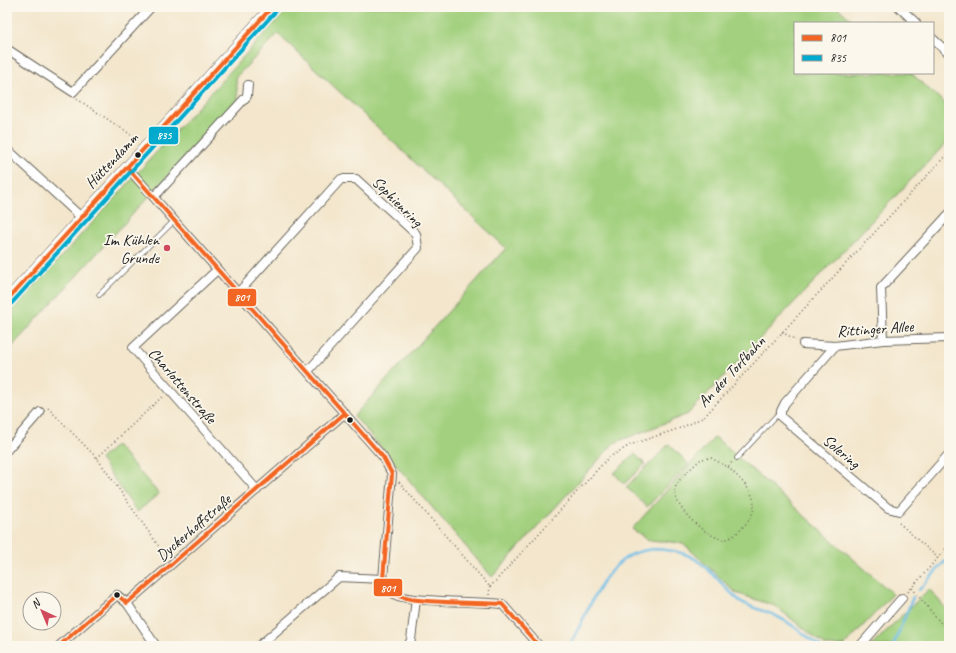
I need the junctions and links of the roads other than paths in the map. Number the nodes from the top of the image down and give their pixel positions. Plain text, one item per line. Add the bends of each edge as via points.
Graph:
1 (151, 7) edge
2 (272, 7) edge
3 (899, 7) edge
4 (915, 22) edge
5 (934, 40) edge
6 (7, 48) edge
7 (949, 48) edge
8 (248, 85) dead end
9 (7, 149) edge
10 (127, 166) junction
11 (154, 197) junction
12 (949, 214) edge
13 (81, 216) junction
14 (174, 220) junction
15 (217, 270) junction
16 (238, 293) junction
17 (100, 295) dead end
18 (7, 300) edge
19 (949, 338) edge
20 (883, 340) junction
21 (803, 344) road end
22 (835, 346) junction
23 (308, 371) junction
24 (40, 412) road end
25 (345, 413) junction
26 (781, 414) junction
27 (7, 450) edge
28 (949, 454) edge
29 (737, 458) road end
30 (257, 490) junction
31 (383, 579) junction
32 (902, 598) road end
33 (416, 599) junction
34 (128, 602) junction
35 (59, 646) edge
36 (156, 646) edge
37 (260, 646) edge
38 (408, 646) edge
39 (539, 646) edge
40 (860, 646) edge

1 - 6 street via 73,92
2 - 10 street, Hüttendamm
3 - 4 street
5 - 7 street via 946,51
8 - 11 street via 247,96
9 - 13 street
10 - 11 street
10 - 13 street, Hüttendamm
11 - 14 street
12 - 20 street via 881,288
13 - 18 street, Hüttendamm
14 - 15 street
14 - 17 lane
15 - 16 street
15 - 30 street, Charlottenstraße via 133,348
16 - 23 street
16 - 23 street, Sophienring via 341,179 356,179 416,234 418,248
19 - 20 street, Rittinger Allee
20 - 22 street, Rittinger Allee
21 - 22 street, Rittinger Allee
22 - 26 street via 786,403
23 - 25 street
24 - 27 street
25 - 30 street, Dyckerhoffstraße
25 - 31 street via 383,456 392,474
26 - 28 street, Solering via 781,417 888,508 899,511
26 - 29 lane via 777,415
30 - 34 street, Dyckerhoffstraße
31 - 33 street via 395,595
31 - 37 street via 339,577
32 - 40 street
33 - 38 street
33 - 39 street via 502,604
34 - 35 street via 118,595
34 - 36 street

